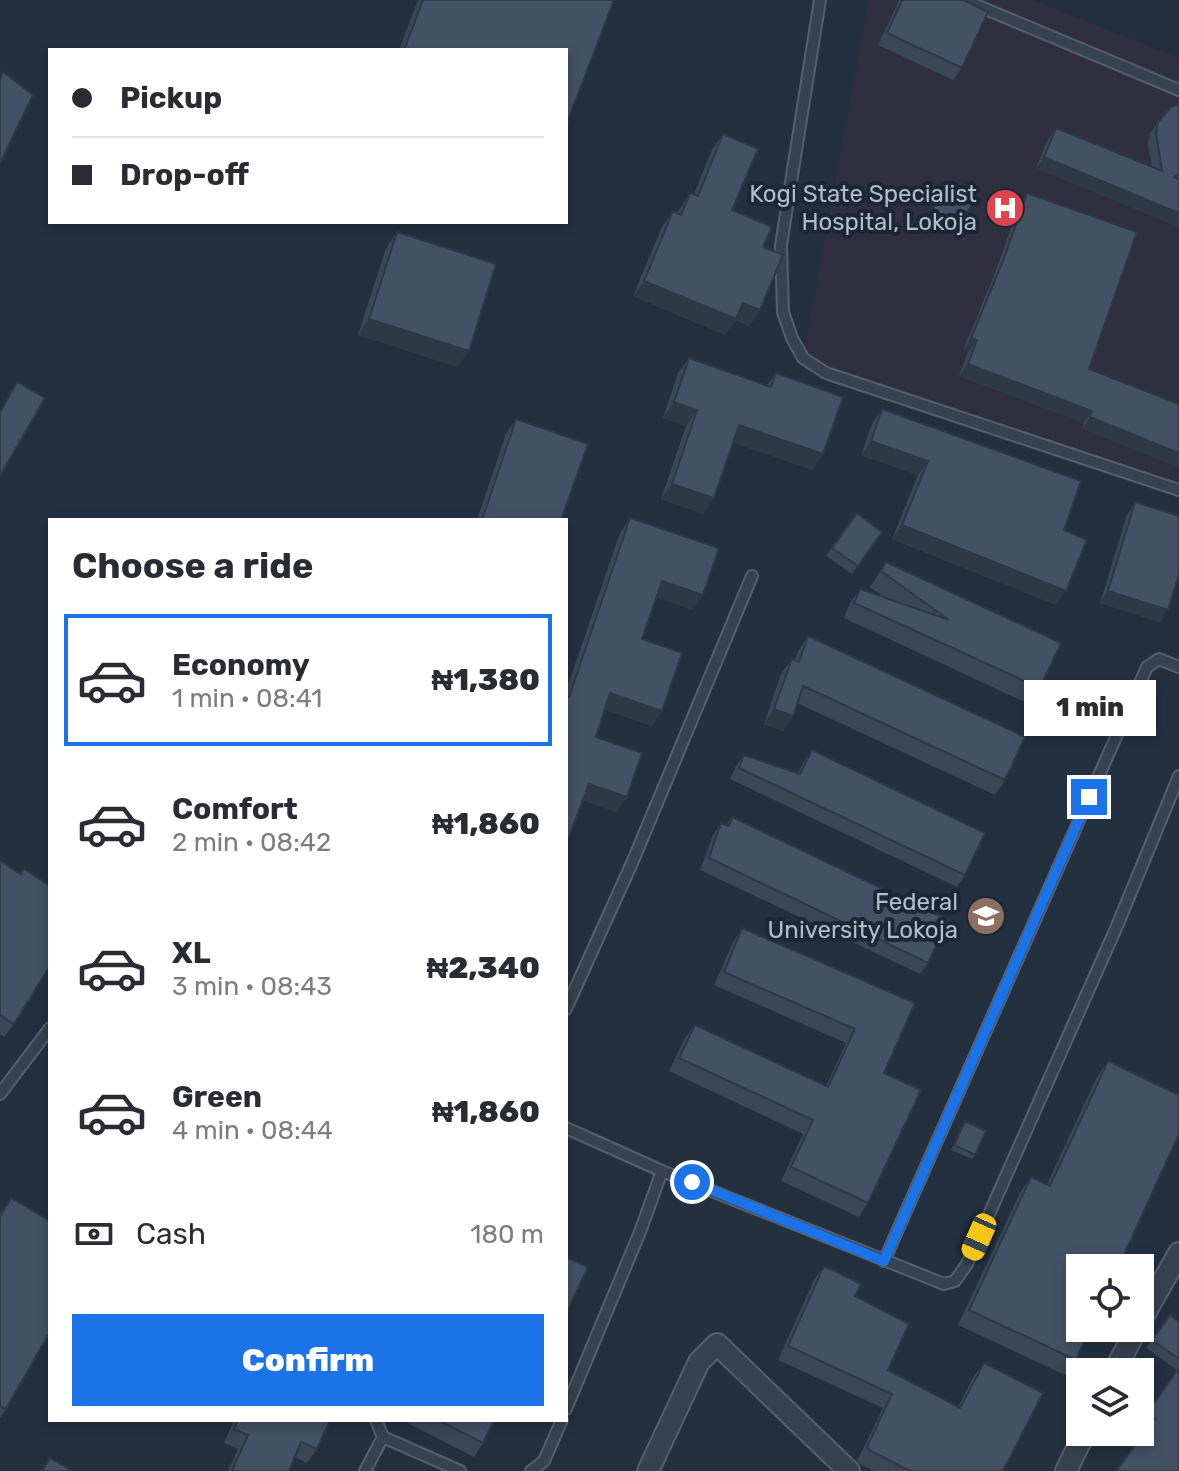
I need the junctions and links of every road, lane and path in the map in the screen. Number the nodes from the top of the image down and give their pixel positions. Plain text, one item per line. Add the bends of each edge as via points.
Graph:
1 (820, 0) edge
2 (964, 0) edge
3 (1179, 90) edge
4 (1179, 490) edge
5 (752, 576) dead end
6 (1179, 667) edge
7 (1179, 776) edge
8 (568, 1005) edge
9 (48, 1031) edge
10 (0, 1094) edge
11 (568, 1129) edge
12 (662, 1171) junction
13 (1179, 1253) edge
14 (884, 1261) junction
15 (1154, 1297) edge
16 (568, 1404) edge
17 (377, 1422) edge
18 (561, 1422) edge
19 (383, 1437) junction
20 (1078, 1446) edge
21 (365, 1471) edge
22 (460, 1471) edge
23 (531, 1471) edge
24 (648, 1471) edge
25 (849, 1471) edge
26 (1066, 1471) edge

1 - 4 lane via 781,245 783,312 803,358 826,373
2 - 3 lane
5 - 8 lane
6 - 14 lane via 1159,659 1147,667
7 - 14 lane via 967,1264 955,1281 944,1284
9 - 10 lane
11 - 12 lane
12 - 14 lane
12 - 16 lane
13 - 15 street
17 - 19 lane
18 - 23 lane via 544,1461
19 - 21 lane
19 - 22 lane
20 - 26 street
24 - 25 street via 699,1362 717,1344

